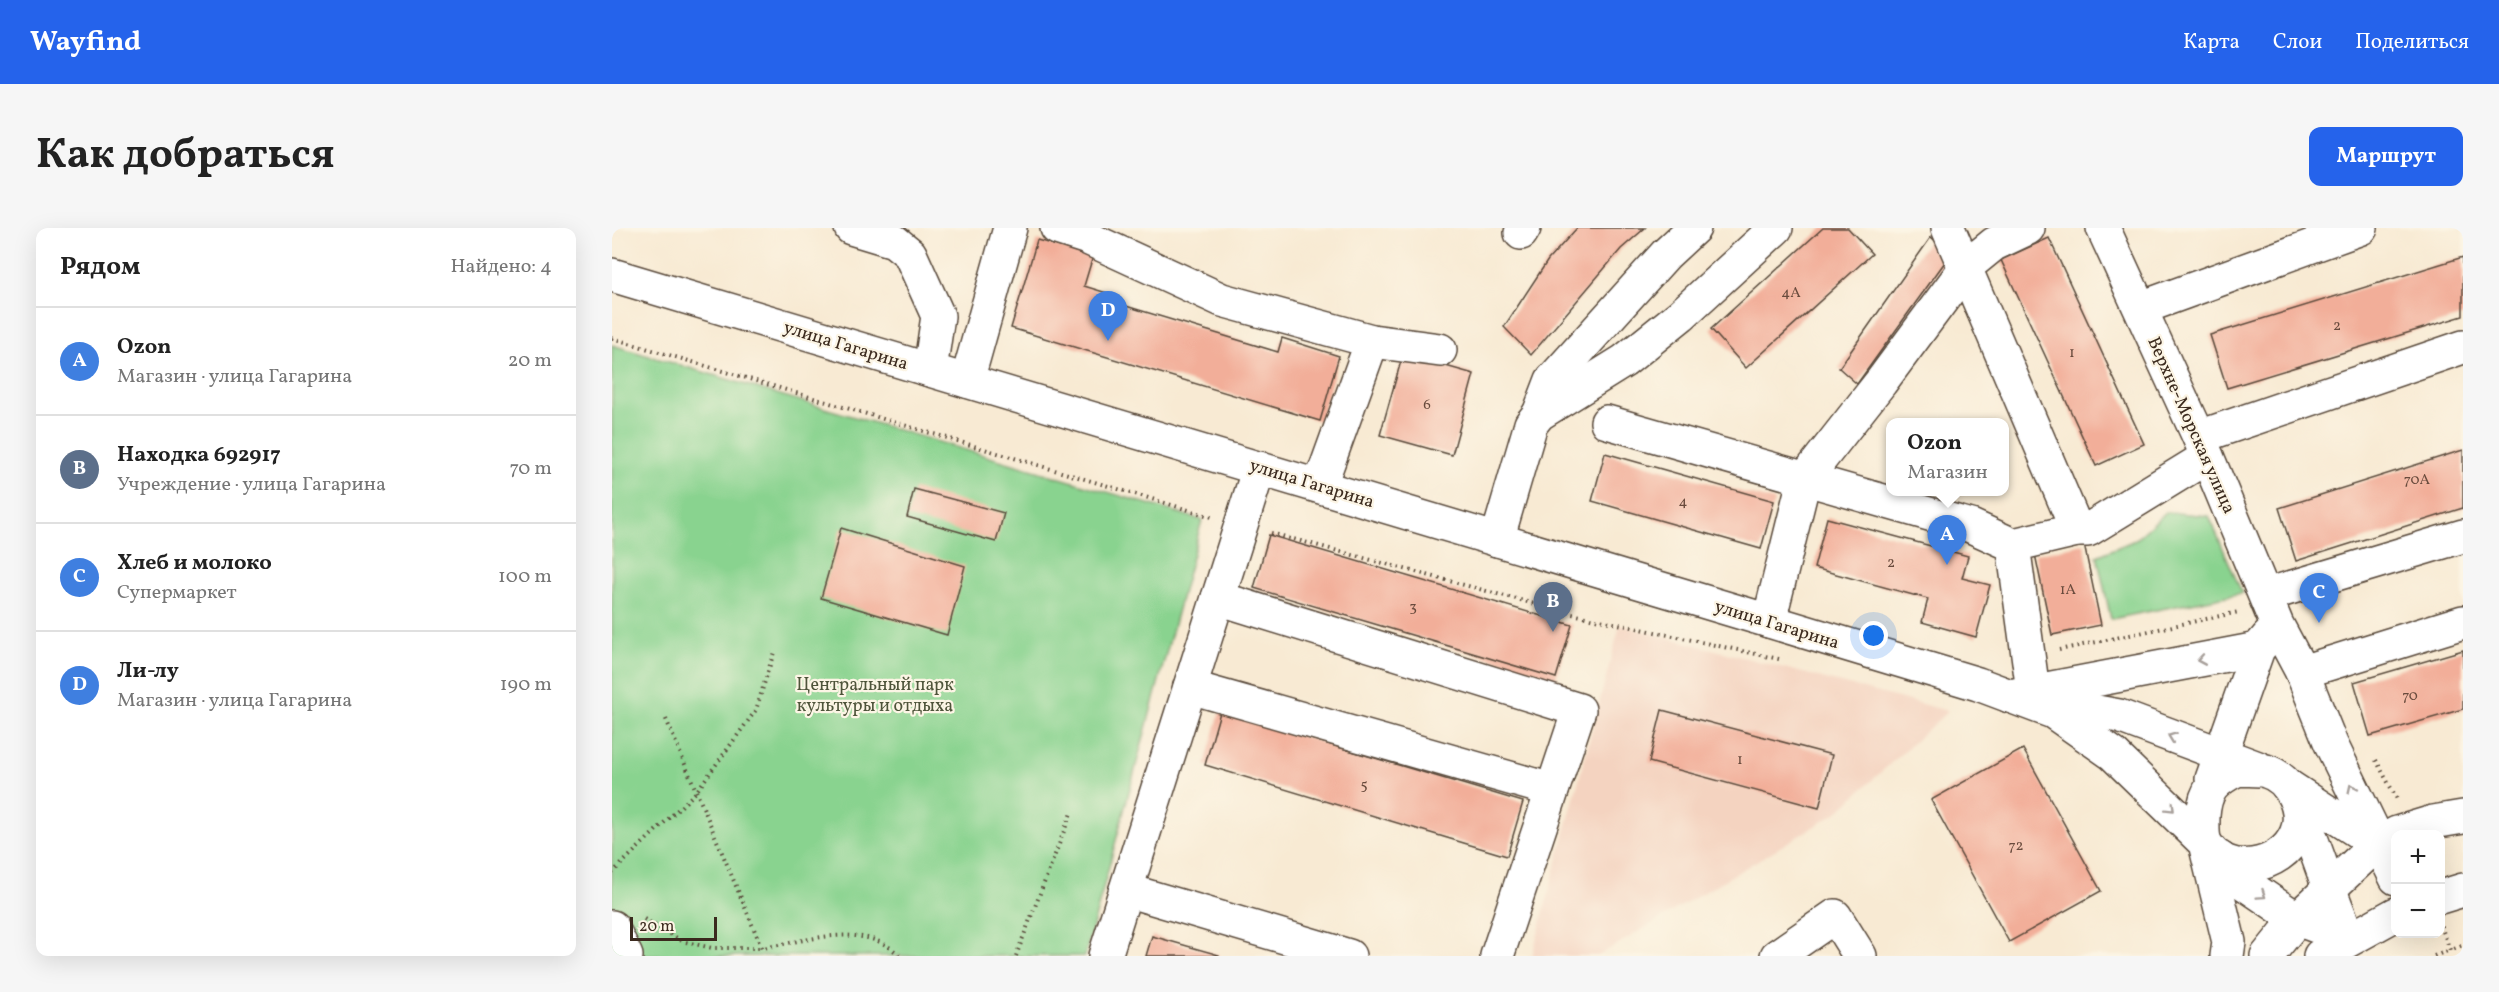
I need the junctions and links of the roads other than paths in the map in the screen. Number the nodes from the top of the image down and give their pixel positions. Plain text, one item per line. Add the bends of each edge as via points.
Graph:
1 (851, 228) edge
2 (1010, 228) edge
3 (1057, 228) edge
4 (1694, 228) edge
5 (1776, 228) edge
6 (1948, 228) edge
7 (2028, 228) edge
8 (2104, 228) edge
9 (2361, 228) edge
10 (1966, 266) junction
11 (612, 275) edge
12 (2141, 308) junction
13 (1372, 340) junction
14 (2463, 347) edge
15 (1440, 350) dead end
16 (930, 370) junction
17 (967, 381) junction
18 (1539, 414) junction
19 (1607, 422) dead end
20 (2203, 447) junction
21 (1259, 468) junction
22 (1804, 480) junction
23 (1320, 485) junction
24 (2077, 530) junction
25 (2463, 536) edge
26 (1497, 540) junction
27 (2013, 545) junction
28 (1218, 598) junction
29 (1768, 621) junction
30 (2463, 622) edge
31 (2267, 623) junction
32 (2302, 672) junction
33 (1190, 687) junction
34 (2022, 694) junction
35 (2222, 755) junction
36 (2285, 789) junction
37 (1552, 790) junction
38 (2204, 799) junction
39 (2463, 817) edge
40 (2377, 844) junction
41 (2212, 850) junction
42 (2391, 869) edge
43 (1126, 890) junction
44 (2463, 890) edge
45 (2329, 892) junction
46 (2445, 895) edge
47 (2391, 918) edge
48 (2297, 920) junction
49 (627, 922) edge
50 (2353, 947) edge
51 (626, 956) edge
52 (1105, 956) edge
53 (1349, 956) edge
54 (1497, 956) edge
55 (1777, 956) edge
56 (1860, 956) edge
57 (2227, 956) edge
58 (2267, 956) edge
59 (2320, 956) edge

1 - 16 main road via 894,241 910,254 938,316
2 - 17 main road
3 - 13 main road via 1222,300
4 - 18 main road via 1552,380
5 - 18 main road via 1632,354
6 - 10 main road
7 - 10 main road via 1994,244
8 - 12 main road, Верхне-Морская улица
9 - 12 main road
10 - 22 main road
10 - 24 main road
11 - 16 main road, улица Гагарина
12 - 20 main road, Верхне-Морская улица
13 - 15 main road
13 - 23 main road
14 - 20 main road
16 - 17 main road, улица Гагарина
17 - 21 main road, улица Гагарина
18 - 26 main road via 1531,424
19 - 22 main road
20 - 24 main road via 2088,530
20 - 31 main road, Верхне-Морская улица
21 - 23 main road, улица Гагарина
21 - 28 main road
22 - 27 main road via 1971,526
22 - 29 main road
23 - 26 main road, улица Гагарина
24 - 27 main road
25 - 31 main road
26 - 29 main road, улица Гагарина
27 - 34 main road
28 - 33 main road
28 - 37 main road via 1579,710
29 - 34 main road, улица Гагарина
30 - 32 main road
31 - 32 main road, Верхне-Морская улица
31 -> 34 main road
31 - 35 main road
40 -> 32 main road, Верхне-Морская улица
33 - 37 main road
33 - 43 main road
35 -> 34 main road, улица Гагарина via 2119,716
34 -> 41 main road, улица Гагарина via 2089,735
35 - 36 main road, улица Гагарина
35 - 38 main road
36 - 38 main road via 2238,769 2218,779
36 - 40 main road, улица Гагарина
36 - 41 main road via 2296,834 2281,855 2257,866 2232,863
36 - 45 main road via 2316,846
37 - 54 main road
38 - 41 main road via 2202,826
39 - 40 main road via 2397,833
40 - 42 main road, Верхне-Морская улица
40 - 45 main road
41 -> 48 main road, улица Гагарина via 2241,881
41 - 57 main road via 2229,942
43 - 52 main road
43 - 53 main road
44 - 46 main road
45 - 48 main road
45 - 50 main road
47 - 50 main road
48 - 50 main road, улица Гагарина
48 - 58 main road
49 - 51 main road
50 - 59 main road
55 - 56 main road via 1834,916

